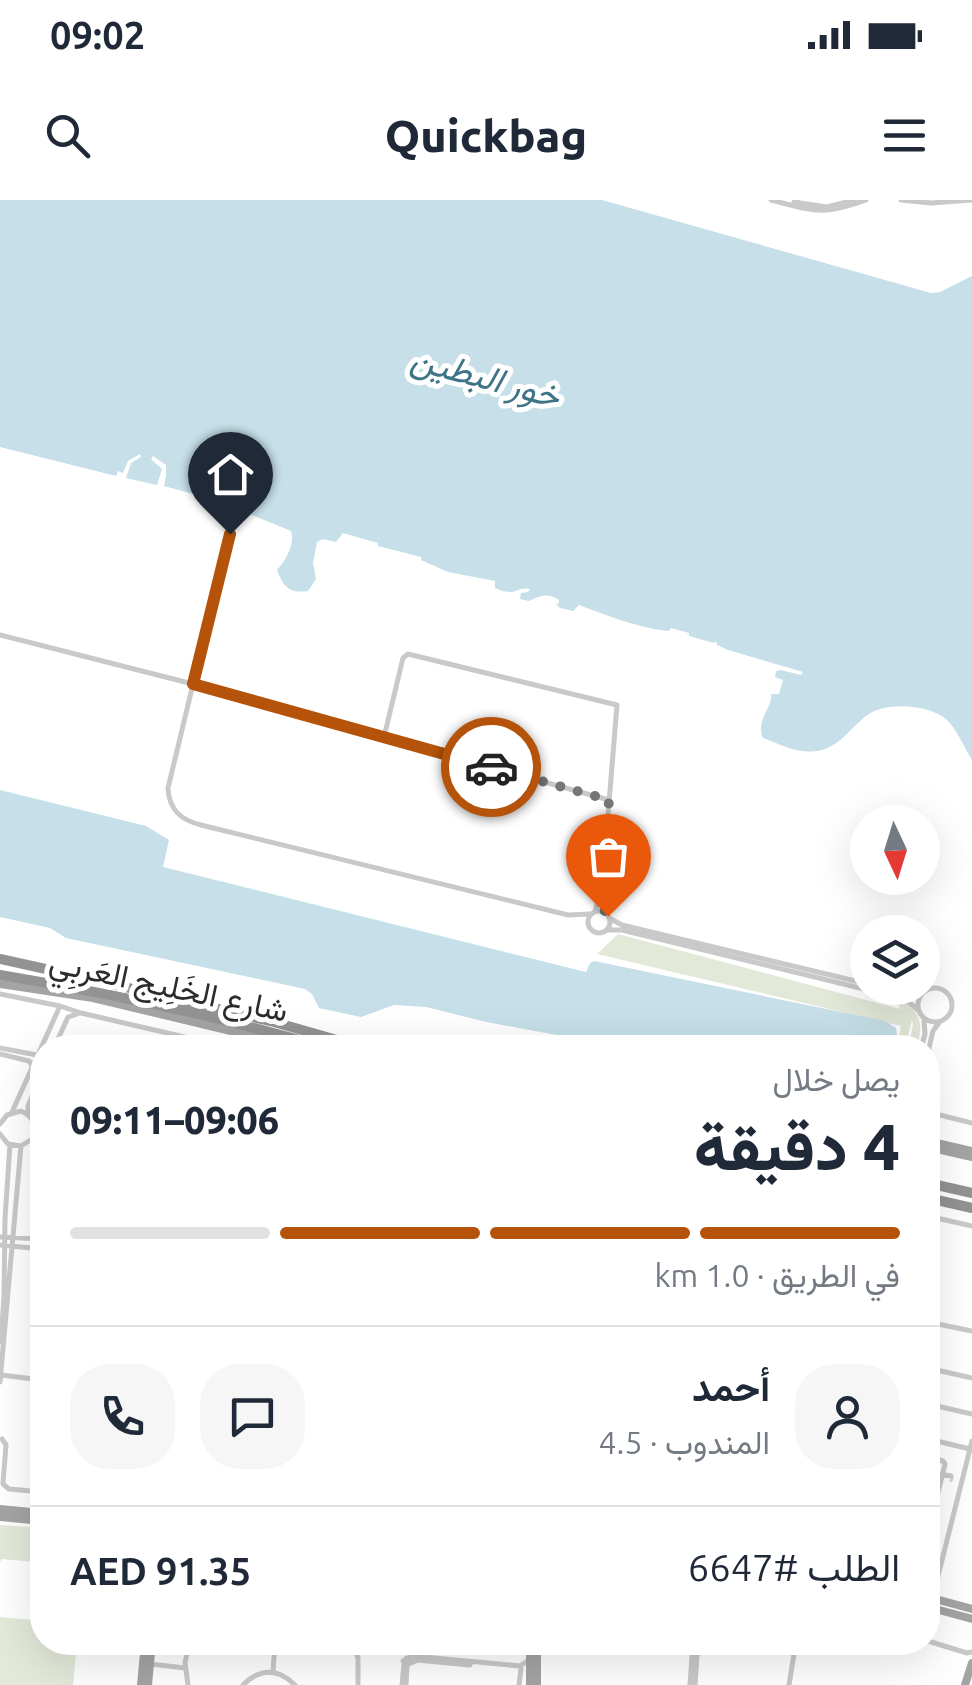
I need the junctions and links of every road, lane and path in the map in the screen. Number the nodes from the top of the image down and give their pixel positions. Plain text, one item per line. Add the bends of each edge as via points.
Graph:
1 (771, 200) edge
2 (786, 200) edge
3 (854, 200) edge
4 (866, 200) edge
5 (901, 200) edge
6 (972, 200) edge
7 (234, 514) dead end
8 (0, 635) edge
9 (193, 684) junction
10 (384, 737) junction
11 (609, 800) junction
12 (602, 888) junction
13 (592, 913) junction
14 (568, 914) junction
15 (607, 915) junction
16 (588, 927) junction
17 (606, 930) junction
18 (0, 959) edge
19 (0, 975) edge
20 (850, 980) edge
21 (0, 989) edge
22 (940, 989) edge
23 (48, 1004) junction
24 (918, 1005) edge
25 (60, 1006) junction
26 (918, 1010) junction
27 (81, 1013) junction
28 (923, 1018) junction
29 (53, 1020) junction
30 (940, 1021) junction
31 (63, 1026) junction
32 (48, 1035) edge
33 (59, 1035) edge
34 (176, 1035) edge
35 (250, 1035) edge
36 (279, 1035) edge
37 (320, 1035) edge
38 (925, 1035) edge
39 (932, 1035) edge
40 (0, 1051) edge
41 (14, 1054) junction
42 (30, 1056) edge
43 (30, 1062) edge
44 (30, 1077) edge
45 (30, 1101) edge
46 (12, 1112) junction
47 (28, 1115) junction
48 (940, 1115) edge
49 (30, 1117) edge
50 (972, 1123) edge
51 (0, 1124) edge
52 (0, 1134) edge
53 (30, 1140) edge
54 (10, 1145) junction
55 (21, 1146) junction
56 (940, 1147) edge
57 (972, 1154) edge
58 (10, 1161) junction
59 (0, 1168) edge
60 (0, 1176) edge
61 (8, 1182) junction
62 (940, 1185) edge
63 (966, 1192) edge
64 (940, 1201) edge
65 (972, 1208) edge
66 (14, 1219) junction
67 (940, 1219) edge
68 (972, 1226) edge
69 (26, 1238) junction
70 (30, 1239) edge
71 (5, 1241) edge
72 (30, 1242) edge
73 (30, 1245) edge
74 (20, 1247) junction
75 (7, 1257) junction
76 (940, 1324) edge
77 (972, 1330) edge
78 (0, 1350) edge
79 (940, 1371) edge
80 (0, 1377) edge
81 (972, 1378) edge
82 (30, 1379) edge
83 (940, 1407) edge
84 (972, 1414) edge
85 (3, 1441) edge
86 (940, 1441) edge
87 (971, 1445) edge
88 (940, 1461) edge
89 (940, 1475) edge
90 (950, 1478) junction
91 (962, 1481) junction
92 (4, 1483) edge
93 (30, 1489) edge
94 (940, 1499) edge
95 (2, 1513) edge
96 (30, 1518) edge
97 (940, 1568) edge
98 (940, 1595) edge
99 (940, 1599) edge
100 (944, 1600) junction
101 (940, 1610) edge
102 (971, 1616) edge
103 (940, 1644) edge
104 (969, 1652) edge
105 (147, 1655) edge
106 (149, 1655) edge
107 (188, 1655) edge
108 (274, 1655) edge
109 (357, 1655) edge
110 (531, 1655) edge
111 (533, 1655) edge
112 (694, 1655) edge
113 (794, 1655) edge
114 (530, 1660) junction
115 (972, 1662) edge
116 (407, 1663) junction
117 (150, 1664) junction
118 (185, 1668) junction
119 (521, 1669) junction
120 (272, 1672) junction
121 (532, 1682) edge
122 (145, 1685) edge
123 (188, 1685) edge
124 (243, 1685) edge
125 (295, 1685) edge
126 (358, 1685) edge
127 (404, 1685) edge
128 (518, 1685) edge
129 (692, 1685) edge
130 (789, 1685) edge
131 (965, 1685) edge

1 - 4 street via 826,212
2 - 3 street via 822,207
5 - 6 street
7 - 9 street
8 - 9 street
9 - 10 street
9 - 14 street via 168,788 181,818
10 - 11 street
10 - 11 street via 407,654 617,705
11 - 12 street
12 - 13 street
12 - 15 street
13 - 14 street
13 - 15 street
13 - 16 street
14 - 16 street
15 - 17 street
15 - 20 street via 622,925
16 - 17 street
17 - 26 street via 904,999
18 - 37 highway, شارع الخَلِيج العَربِي
19 - 36 highway, شارع الخَلِيج العَربِي
21 - 23 street
21 - 35 main road via 93,998
22 - 30 street via 950,997 951,1010
23 - 25 street
23 - 29 street
24 - 26 street
25 - 27 street
25 - 29 street
26 - 28 street
27 - 31 street
27 - 34 street
28 - 30 street
28 - 38 street
29 - 31 street
29 - 32 street
30 - 39 street
31 - 33 street
40 - 41 street
41 - 42 street
41 - 43 street
44 - 46 street
45 - 47 street
46 - 47 street
46 - 51 street
47 - 49 street
48 - 50 street
52 - 54 street
53 - 55 street
54 - 55 street
54 - 58 street
55 - 66 street
56 - 57 main road
58 - 59 street
58 - 61 street
60 - 61 street
61 - 71 street
62 - 63 highway
64 - 65 highway
66 - 69 street
66 - 71 street
67 - 68 street
69 - 70 street
69 - 71 street
71 - 72 street
71 - 74 street
71 - 75 street
71 - 75 street
73 - 74 street
74 - 75 street
75 - 78 street
75 - 80 street
76 - 77 street
79 - 81 street
80 - 82 street
83 - 84 street
85 - 92 street
86 - 87 street
87 - 91 street
88 - 90 street
89 - 90 street
90 - 91 street
90 - 94 street
91 - 97 street
92 - 93 street
95 - 96 main road
98 - 100 street
99 - 100 main road
100 - 102 main road
101 - 102 main road
103 - 104 street
104 - 115 street
105 - 122 main road
106 - 117 main road
107 - 118 street
108 - 120 street
109 - 126 street
110 - 114 main road
111 - 121 main road
112 - 129 street
113 - 130 street
114 - 116 street via 520,1666 413,1656
114 - 121 main road
115 - 131 main road
116 - 119 street
116 - 127 street
117 - 118 street
117 - 122 main road
118 - 123 street
119 - 121 street
119 - 128 street
120 - 124 street
120 - 125 street

